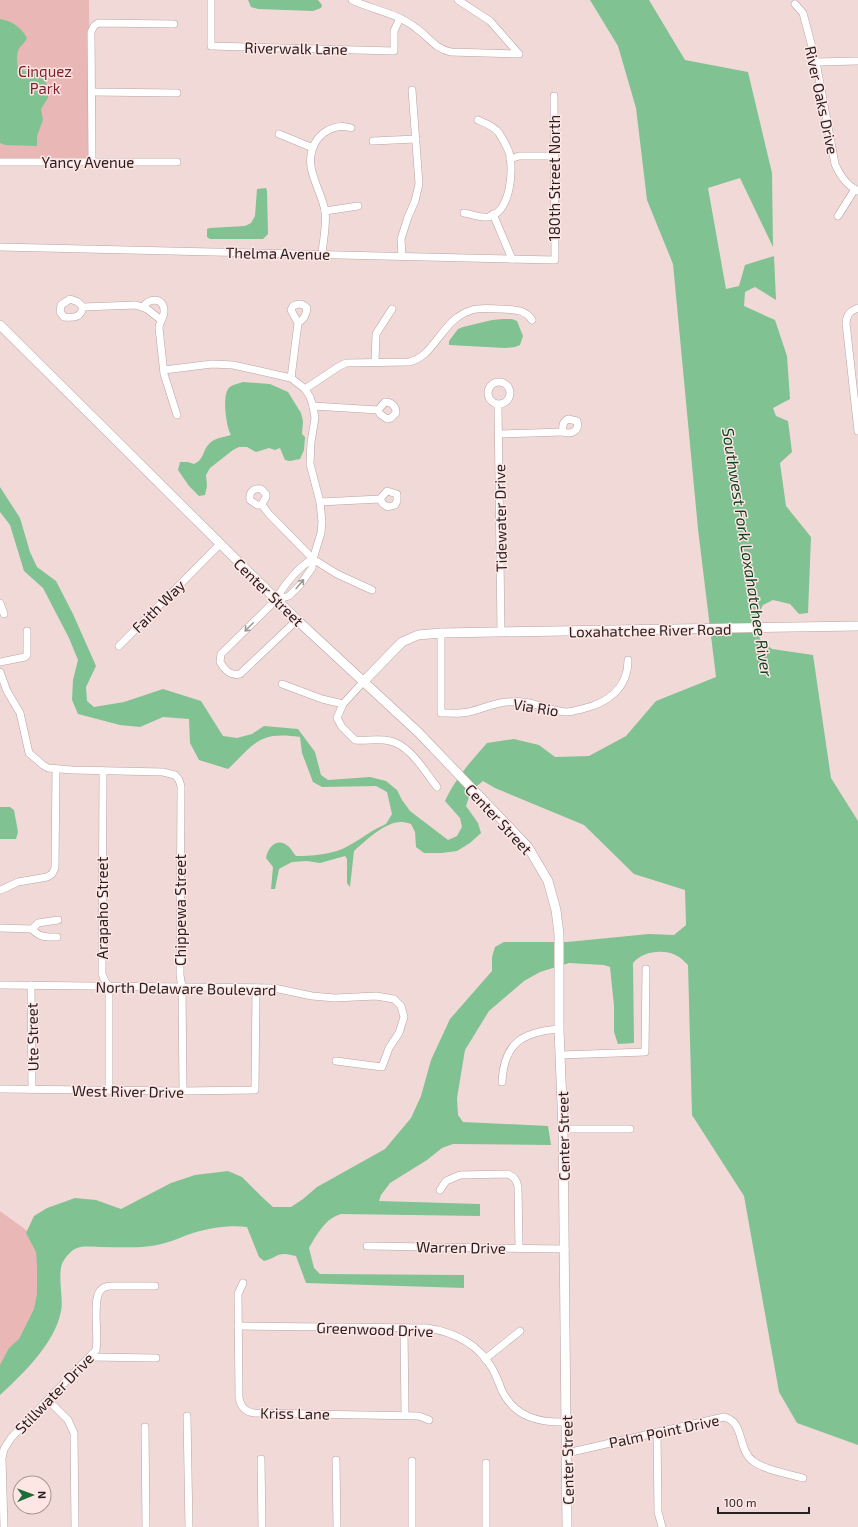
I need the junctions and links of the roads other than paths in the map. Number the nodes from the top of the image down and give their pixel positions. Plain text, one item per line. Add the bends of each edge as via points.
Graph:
1 (211, 0) edge
2 (352, 0) edge
3 (458, 0) edge
4 (795, 4) dead end
5 (400, 18) junction
6 (174, 24) dead end
7 (858, 61) edge
8 (816, 62) junction
9 (412, 90) dead end
10 (92, 92) junction
11 (177, 93) dead end
12 (554, 96) dead end
13 (478, 120) dead end
14 (351, 128) dead end
15 (279, 134) dead end
16 (416, 139) junction
17 (373, 141) dead end
18 (313, 148) junction
19 (554, 156) junction
20 (510, 159) junction
21 (92, 161) junction
22 (0, 162) edge
23 (177, 162) dead end
24 (856, 190) edge
25 (358, 206) dead end
26 (325, 211) junction
27 (464, 213) dead end
28 (493, 214) junction
29 (838, 216) dead end
30 (0, 247) edge
31 (322, 254) junction
32 (402, 256) junction
33 (512, 259) junction
34 (555, 260) joint
35 (83, 307) dead end
36 (143, 307) junction
37 (858, 308) edge
38 (392, 309) dead end
39 (161, 320) junction
40 (532, 320) dead end
41 (298, 323) dead end
42 (0, 325) edge
43 (375, 362) junction
44 (164, 370) junction
45 (291, 378) junction
46 (305, 389) junction
47 (498, 405) dead end
48 (314, 406) junction
49 (378, 410) dead end
50 (177, 415) dead end
51 (858, 430) edge
52 (562, 432) dead end
53 (499, 434) junction
54 (380, 500) dead end
55 (320, 502) junction
56 (262, 505) dead end
57 (220, 544) junction
58 (313, 558) junction
59 (372, 590) dead end
60 (276, 600) junction
61 (0, 603) edge
62 (4, 614) dead end
63 (297, 620) junction
64 (858, 626) edge
65 (27, 631) dead end
66 (501, 632) junction
67 (441, 633) junction
68 (118, 646) dead end
69 (628, 660) dead end
70 (0, 662) edge
71 (0, 672) edge
72 (364, 681) junction
73 (282, 684) dead end
74 (343, 704) junction
75 (56, 769) junction
76 (103, 771) junction
77 (437, 786) dead end
78 (0, 892) edge
79 (58, 920) dead end
80 (0, 928) edge
81 (32, 929) junction
82 (57, 937) dead end
83 (646, 969) dead end
84 (0, 985) edge
85 (31, 985) junction
86 (109, 986) junction
87 (182, 987) junction
88 (256, 988) junction
89 (559, 1029) junction
90 (560, 1055) junction
91 (336, 1062) dead end
92 (502, 1082) dead end
93 (0, 1089) edge
94 (32, 1089) junction
95 (109, 1090) junction
96 (183, 1092) junction
97 (563, 1129) junction
98 (630, 1129) dead end
99 (440, 1190) dead end
100 (367, 1246) dead end
101 (519, 1248) junction
102 (560, 1249) junction
103 (243, 1283) dead end
104 (155, 1286) dead end
105 (238, 1326) junction
106 (404, 1328) junction
107 (520, 1331) dead end
108 (90, 1357) junction
109 (156, 1358) dead end
110 (485, 1359) junction
111 (48, 1400) junction
112 (405, 1415) junction
113 (187, 1416) dead end
114 (429, 1420) dead end
115 (566, 1422) junction
116 (145, 1427) dead end
117 (658, 1432) junction
118 (567, 1452) junction
119 (261, 1458) dead end
120 (336, 1460) dead end
121 (412, 1461) dead end
122 (486, 1463) dead end
123 (803, 1478) dead end
124 (4, 1527) edge
125 (75, 1527) edge
126 (146, 1527) edge
127 (189, 1527) edge
128 (262, 1527) edge
129 (337, 1527) edge
130 (412, 1527) edge
131 (486, 1527) edge
132 (567, 1527) edge
133 (662, 1527) edge

1 - 5 street, Riverwalk Lane via 211,46 394,51 394,31
2 - 5 street
3 - 5 street via 490,21 519,54 447,51 435,46 417,29
4 - 8 street, River Oaks Drive via 803,13
6 - 10 street via 98,23 94,26 91,32
7 - 8 street
8 - 24 street, River Oaks Drive via 835,164 842,177
9 - 16 street
10 - 11 street
10 - 21 street
12 - 19 street, 180th Street North
13 - 20 street via 498,132
14 - 18 street via 330,128 320,135
15 - 18 street
16 - 17 street
16 - 32 street via 419,184 401,239
18 - 26 street via 310,158 312,176
19 - 20 street via 519,156
19 - 34 street, 180th Street North
20 - 28 street via 511,183 508,194 504,204
21 - 22 street, Yancy Avenue
21 - 23 street, Yancy Avenue
24 - 29 street
25 - 26 street
26 - 31 street
27 - 28 street via 488,216
28 - 33 street
30 - 31 street, Thelma Avenue
31 - 32 street, Thelma Avenue
32 - 33 street, Thelma Avenue
33 - 34 street, Thelma Avenue
35 - 36 street via 132,304
36 - 39 street
36 - 39 street via 150,300 159,301 164,308
37 - 51 street via 848,314 846,323
38 - 43 street via 376,334
39 - 44 street via 159,328
40 - 43 street via 528,313 519,310 471,310 448,324 429,350 418,359 409,362
41 - 45 street
42 - 57 street, Center Street
43 - 46 street via 341,364
44 - 45 street via 220,364
44 - 50 street
45 - 46 street
46 - 48 street
47 - 53 street, Tidewater Drive
48 - 49 street
48 - 55 street via 310,464
52 - 53 street
53 - 66 street, Tidewater Drive
54 - 55 street
55 - 58 street via 321,533
56 - 58 street
57 - 60 street, Center Street
57 - 68 street, Faith Way
58 - 59 street via 337,574
58 - 60 street via 312,568 300,585 289,596
60 - 63 street, Center Street
60 -> 63 street via 221,654 220,662 224,669 231,674 240,674
61 - 62 street
63 - 72 street, Center Street
64 - 66 street, Loxahatchee River Road
65 - 70 street via 27,655 20,659
66 - 67 street, Loxahatchee River Road
67 - 69 street, Via Rio via 441,713 468,712 507,702 529,703 568,712 591,707 617,692 626,675
67 - 72 street, Loxahatchee River Road via 418,635 402,642
71 - 75 street via 7,691 20,713 29,753 48,768
72 - 74 street
72 - 89 street, Center Street via 419,733 528,847 548,881 556,910
73 - 74 street
74 - 77 street via 337,718 342,727 356,740 390,741 400,744 417,760
75 - 76 street
75 - 78 street via 55,868 52,874 46,877 18,882
76 - 86 street, Arapaho Street via 102,974
76 - 87 street, Chippewa Street via 171,773 177,777 181,786
79 - 81 street via 38,922
80 - 81 street
81 - 82 street via 42,938
83 - 90 street via 645,1052
84 - 85 street, North Delaware Boulevard
85 - 86 street, North Delaware Boulevard
85 - 94 street, Ute Street
86 - 87 street, North Delaware Boulevard
86 - 95 street, Arapaho Street
87 - 88 street, North Delaware Boulevard
87 - 96 street, Chippewa Street
88 - 91 street, North Delaware Boulevard via 274,988 335,998 376,996 394,999 401,1006 404,1017 382,1067
88 - 96 street, West River Drive via 255,1090
89 - 90 street, Center Street
89 - 92 street via 537,1031 519,1040 505,1061
90 - 97 street, Center Street
93 - 94 street, West River Drive
94 - 95 street, West River Drive
95 - 96 street, West River Drive
97 - 98 street
97 - 102 street, Center Street
99 - 101 street via 446,1181 460,1175 512,1176 516,1179 518,1187
100 - 101 street, Warren Drive
101 - 102 street, Warren Drive
102 - 115 street, Center Street
103 - 105 street, Kriss Lane via 238,1294
104 - 108 street, Stillwater Drive via 106,1286 99,1292 97,1346
105 - 106 street, Greenwood Drive
105 - 112 street, Kriss Lane via 239,1398 245,1410 254,1413
106 - 110 street, Greenwood Drive via 427,1328 448,1333 467,1342
106 - 112 street
107 - 110 street
108 - 109 street
108 - 111 street, Stillwater Drive
110 - 115 street, Greenwood Drive via 507,1398 519,1411 539,1420
111 - 124 street, Stillwater Drive via 11,1438 4,1450
111 - 125 street via 68,1420 74,1433
112 - 114 street, Kriss Lane
113 - 127 street
115 - 118 street, Center Street
116 - 126 street
117 - 118 street, Palm Point Drive
117 - 123 street, Palm Point Drive via 729,1418 736,1424 743,1449 752,1461 760,1466
117 - 133 street via 658,1512
118 - 132 street, Center Street
119 - 128 street
120 - 129 street
121 - 130 street
122 - 131 street

